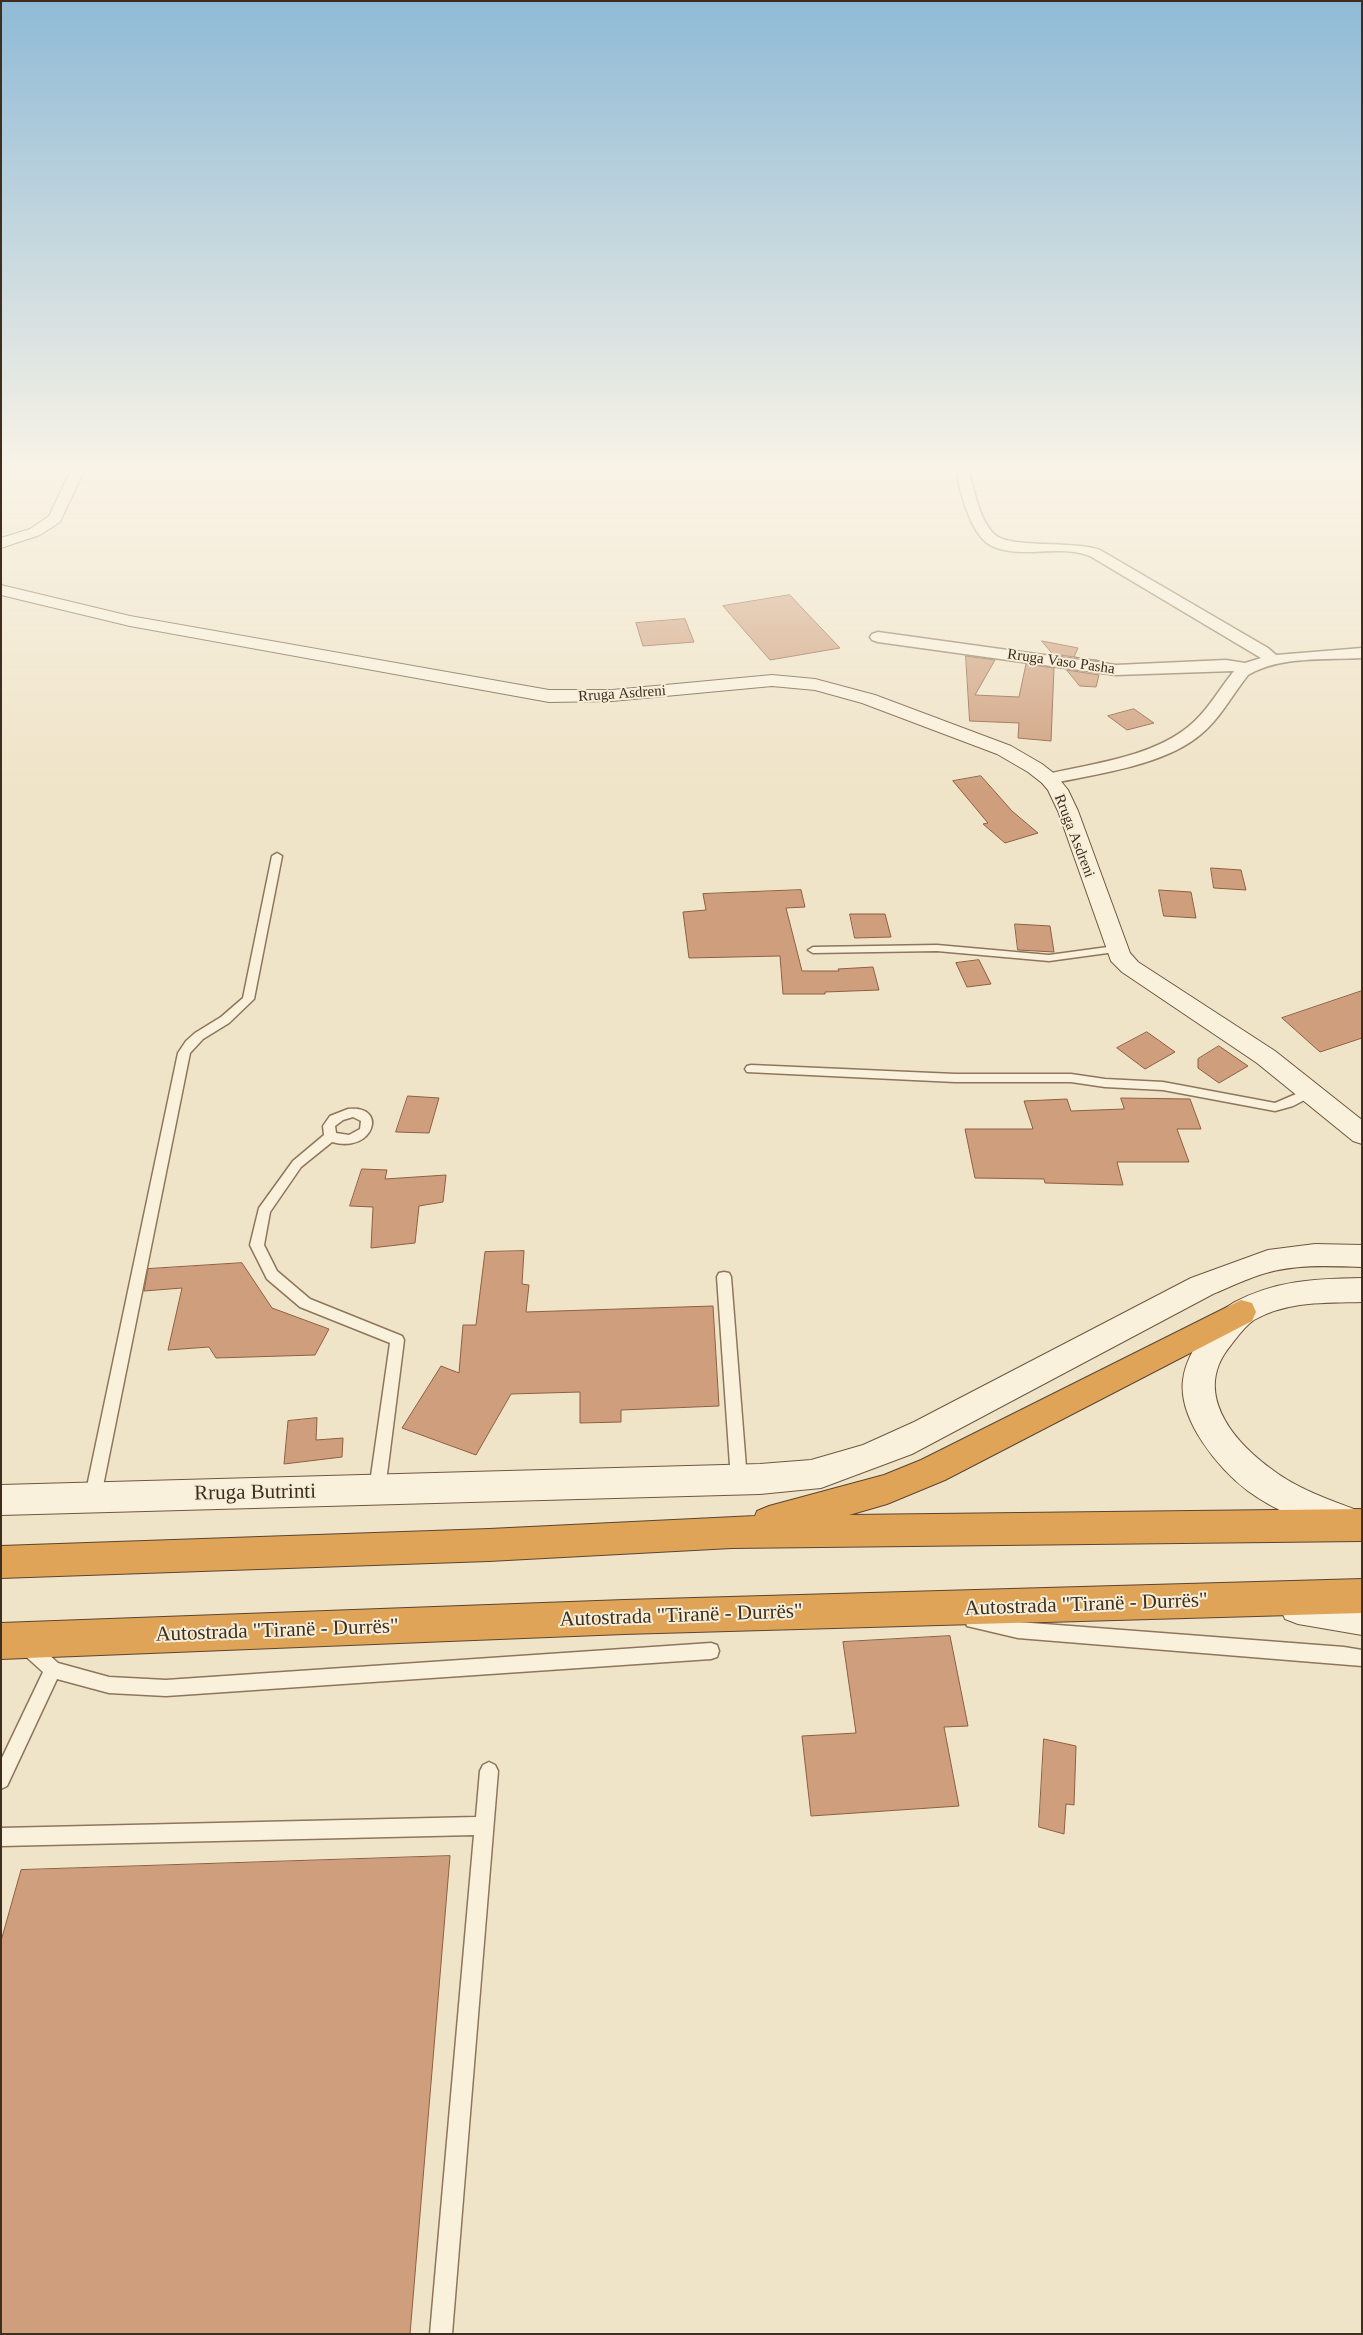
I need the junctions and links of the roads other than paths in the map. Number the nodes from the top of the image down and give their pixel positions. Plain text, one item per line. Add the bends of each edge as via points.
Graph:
1 (1130, 574) edge
2 (1, 590) edge
3 (878, 637) dead end
4 (1362, 653) edge
5 (1273, 661) junction
6 (1245, 670) junction
7 (1049, 780) junction
8 (277, 856) dead end
9 (1115, 949) junction
10 (813, 950) dead end
11 (751, 1069) dead end
12 (1310, 1092) junction
13 (1362, 1134) edge
14 (331, 1136) dead end
15 (1362, 1256) edge
16 (724, 1277) dead end
17 (1362, 1290) edge
18 (1241, 1312) junction
19 (819, 1473) junction
20 (739, 1480) junction
21 (377, 1490) junction
22 (93, 1496) junction
23 (1, 1500) edge
24 (837, 1504) junction
25 (1359, 1525) edge
26 (732, 1532) junction
27 (1, 1562) edge
28 (1362, 1596) edge
29 (1262, 1600) junction
30 (922, 1609) junction
31 (1362, 1618) edge
32 (8, 1643) edge
33 (711, 1651) dead end
34 (1362, 1658) edge
35 (53, 1670) junction
36 (489, 1771) dead end
37 (1, 1780) edge
38 (483, 1826) junction
39 (1, 1837) edge
40 (441, 2334) edge

1 - 5 street
2 - 7 street, Rruga Asdreni via 130,621 549,696 608,696 751,682 798,682 866,699 968,736 1016,757
3 - 6 street, Rruga Vaso Pasha via 1104,669 1235,665
4 - 5 street, Rruga Vaso Pasha
5 - 6 street, Rruga Vaso Pasha
6 - 7 street via 1186,737 1133,759
7 - 9 street, Rruga Asdreni via 1068,811
8 - 22 lane via 248,1000 199,1036 184,1054
9 - 10 lane via 1049,958 937,948
9 - 12 street, Rruga Asdreni via 1130,967 1250,1046
11 - 12 lane via 954,1078 1071,1078 1163,1086 1276,1107
12 - 13 street, Rruga Asdreni
14 - 21 lane via 297,1164 264,1211 257,1245 272,1275 305,1303 397,1340
15 - 19 street, Rruga Butrinti via 1298,1257 1242,1270 1202,1286 892,1449
16 - 20 lane
17 - 18 street via 1298,1292
18 - 24 highway via 933,1470 887,1489
18 - 25 street via 1201,1362 1200,1402 1212,1429 1244,1466 1276,1492
19 - 20 street, Rruga Butrinti
19 - 24 street
20 - 21 street, Rruga Butrinti
21 - 22 street, Rruga Butrinti
22 - 23 street, Rruga Butrinti
24 - 26 highway
25 - 26 highway
26 - 27 highway via 488,1545
28 - 29 highway, Autostrada "Tiranë - Durrës"
29 - 30 highway, Autostrada "Tiranë - Durrës"
29 - 31 street
30 - 32 highway, Autostrada "Tiranë - Durrës" via 624,1617
30 - 34 lane via 1018,1630
32 - 35 lane
33 - 35 lane via 166,1688 109,1685
35 - 37 lane
36 - 38 lane
38 - 39 lane
38 - 40 lane

